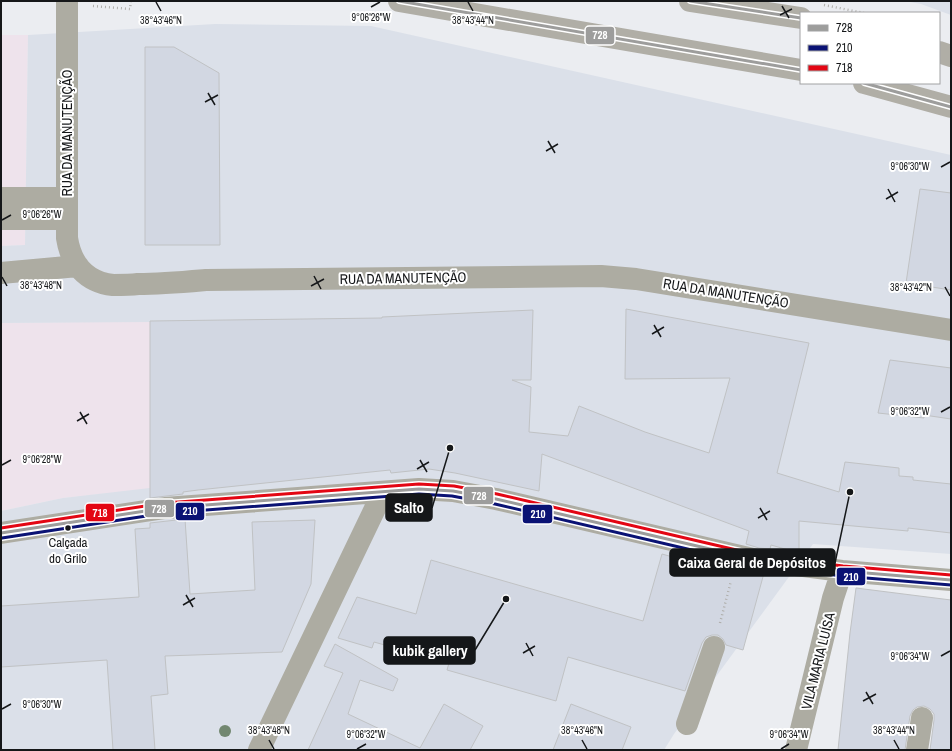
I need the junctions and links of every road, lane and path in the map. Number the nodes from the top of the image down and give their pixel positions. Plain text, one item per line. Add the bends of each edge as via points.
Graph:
1 (131, 1) edge
2 (399, 1) edge
3 (690, 1) edge
4 (67, 2) edge
5 (823, 5) dead end
6 (859, 12) edge
7 (800, 18) edge
8 (940, 52) edge
9 (951, 56) edge
10 (800, 70) edge
11 (868, 84) edge
12 (951, 107) edge
13 (1, 198) edge
14 (66, 209) junction
15 (1, 219) edge
16 (78, 266) junction
17 (1, 273) edge
18 (951, 330) edge
19 (383, 492) junction
20 (1, 533) edge
21 (737, 555) junction
22 (842, 571) junction
23 (951, 580) edge
24 (714, 647) joint
25 (922, 718) dead end
26 (687, 724) dead end
27 (259, 750) edge
28 (796, 750) edge
29 (918, 750) edge

1 - 4 path via 130,9
2 - 10 main road
3 - 7 main road
4 - 14 street, RUA DA MANUTENÇÃO
5 - 6 path
8 - 9 main road
11 - 12 main road
13 - 14 street
14 - 15 street
14 - 16 street, RUA DA MANUTENÇÃO via 69,250
16 - 17 street
16 - 18 street, RUA DA MANUTENÇÃO via 91,278 113,285 206,280 601,276 636,279
19 - 20 street via 165,508
19 - 21 street via 419,489 453,491
19 - 27 street
21 - 22 street
21 - 24 path
22 - 23 street
22 - 28 street, VILA MARIA LUÍSA
24 - 26 street
25 - 29 street

